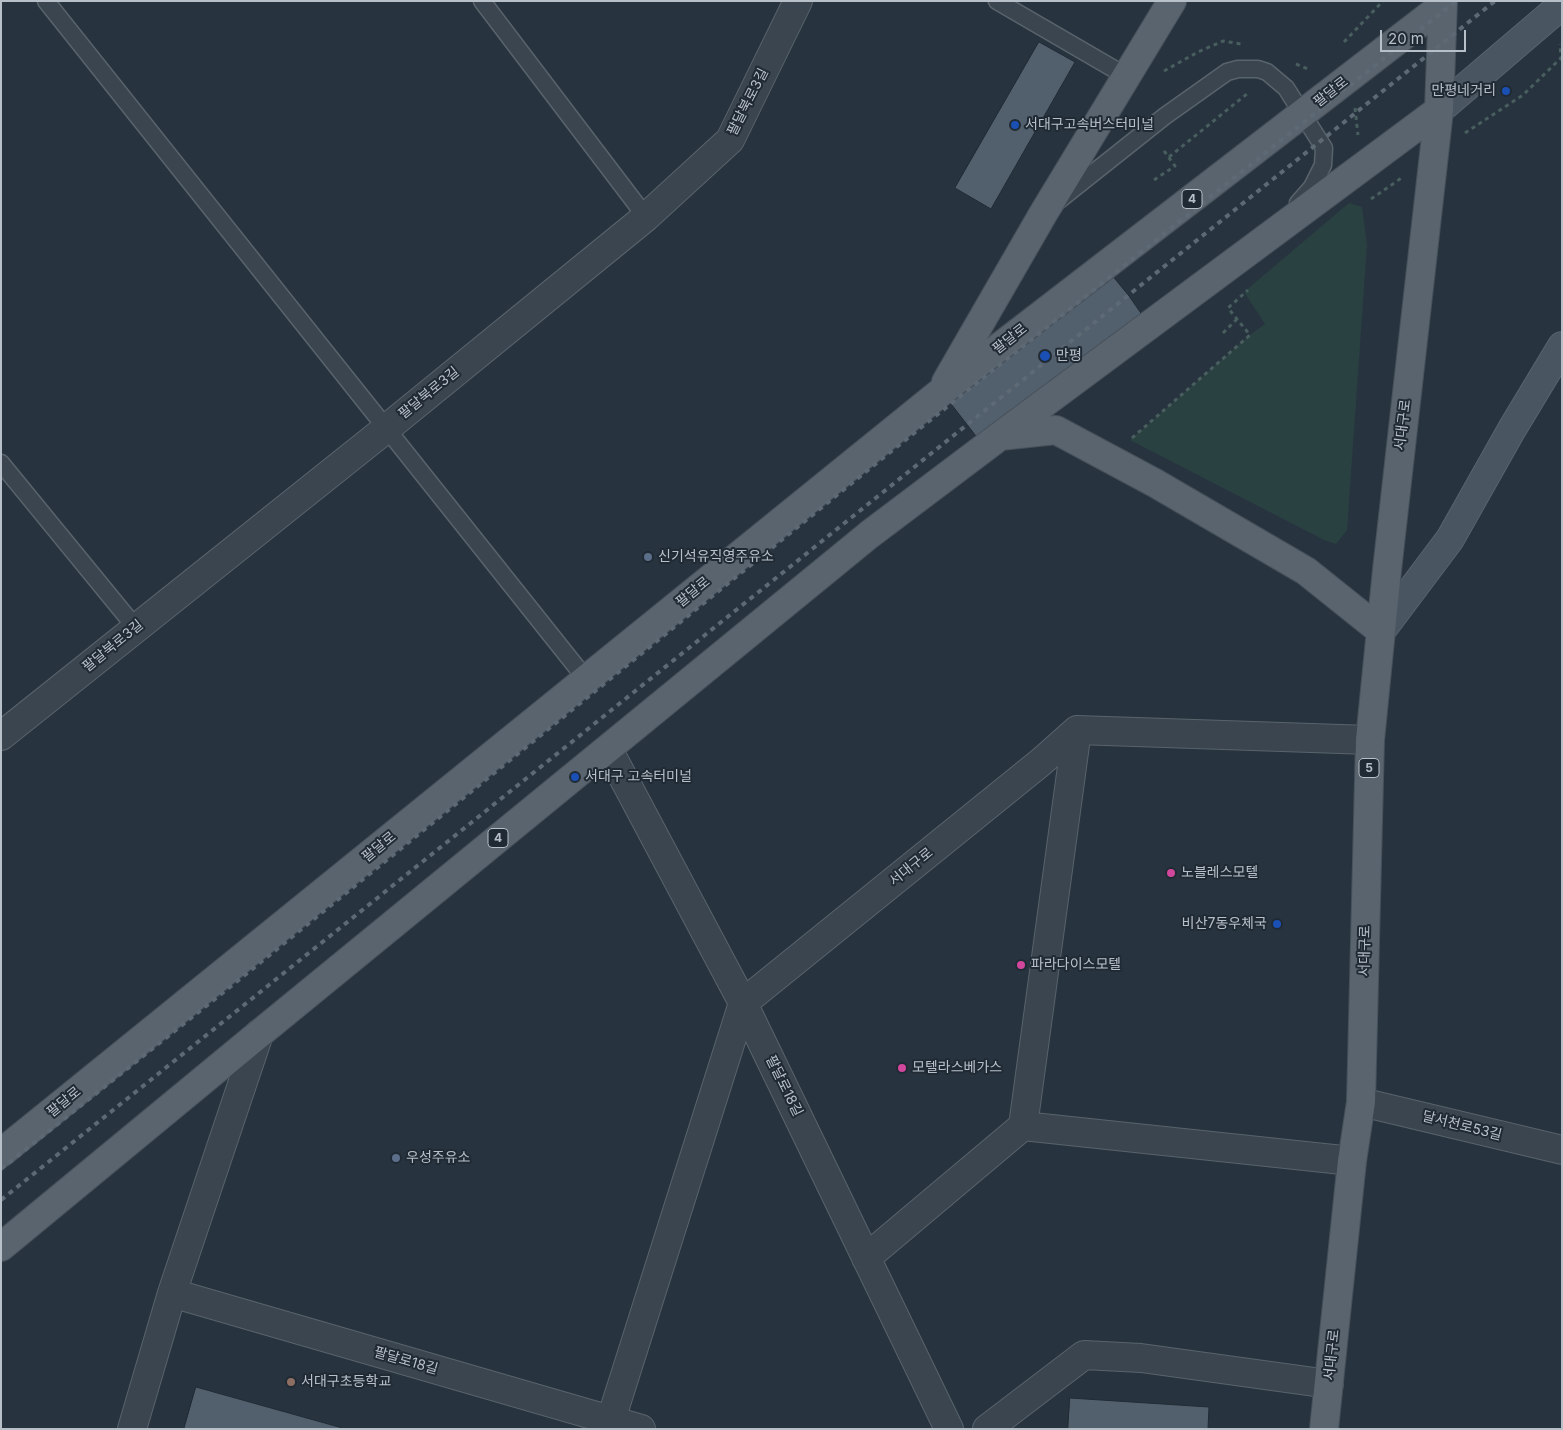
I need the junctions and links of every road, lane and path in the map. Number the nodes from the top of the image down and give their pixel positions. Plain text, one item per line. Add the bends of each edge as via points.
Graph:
1 (46, 1) edge
2 (482, 1) edge
3 (798, 1) edge
4 (997, 1) edge
5 (1172, 1) edge
6 (1444, 3) edge
7 (1560, 6) edge
8 (1346, 41) dead end
9 (1270, 75) junction
10 (1126, 76) junction
11 (1351, 76) junction
12 (1439, 110) junction
13 (1302, 114) junction
14 (1434, 155) junction
15 (1169, 157) dead end
16 (1362, 166) junction
17 (1043, 214) junction
18 (646, 217) junction
19 (1269, 235) junction
20 (1249, 289) dead end
21 (1237, 319) junction
22 (1224, 333) dead end
23 (1562, 346) edge
24 (941, 392) junction
25 (387, 428) junction
26 (1000, 436) junction
27 (1109, 458) junction
28 (1, 463) edge
29 (136, 628) junction
30 (1381, 631) junction
31 (586, 679) junction
32 (1076, 730) junction
33 (1, 736) edge
34 (1370, 740) junction
35 (608, 749) junction
36 (743, 1002) junction
37 (259, 1034) junction
38 (1361, 1102) junction
39 (1023, 1126) junction
40 (1562, 1150) edge
41 (1, 1152) edge
42 (1352, 1161) junction
43 (1, 1247) edge
44 (866, 1258) junction
45 (172, 1293) junction
46 (1328, 1384) junction
47 (610, 1424) edge
48 (132, 1429) edge
49 (641, 1429) edge
50 (949, 1429) edge
51 (988, 1429) edge
52 (1324, 1429) edge

1 - 25 lane
2 - 18 lane
3 - 18 street, 팔달북로3길 via 730,140
4 - 10 lane
5 - 10 main road
6 - 11 main road, 팔달로 / 4
6 - 12 main road, 5
7 - 12 main road
7 - 14 path via 1561,58 1522,94
8 - 11 path
9 - 13 lane via 1286,88
9 - 15 path
9 - 17 lane via 1258,69 1227,72 1165,116
10 - 17 main road
11 - 13 main road, 팔달로 / 4
11 - 16 path
12 - 14 main road, 서대구로 / 5
12 - 16 main road, 4
13 - 19 lane via 1324,148 1323,165 1312,187
13 - 24 main road, 팔달로 / 4
14 - 16 path via 1367,202
14 - 30 main road, 서대구로 / 5
16 - 19 main road, 4
17 - 24 main road
18 - 25 street, 팔달북로3길
19 - 26 main road, 4
20 - 21 path via 1228,308
21 - 22 path
21 - 27 path via 1250,335
23 - 30 main road via 1450,539
24 - 31 main road, 팔달로 / 4
25 - 29 street, 팔달북로3길
25 - 31 lane
26 - 27 main road via 1056,430
26 - 35 main road, 4 via 870,534
27 - 30 main road via 1306,571
28 - 29 lane
29 - 33 street, 팔달북로3길
30 - 34 main road, 서대구로 / 5
31 - 41 main road, 팔달로 / 4
32 - 34 street
32 - 36 street, 서대구로 via 1041,762
32 - 39 street
34 - 38 main road, 서대구로 / 5
35 - 36 street, 팔달로18길
35 - 37 main road, 4
36 - 44 street, 팔달로18길
36 - 47 street
37 - 43 main road, 4
37 - 45 street
38 - 40 street, 달서천로53길
38 - 42 main road, 서대구로 / 5
39 - 42 street
39 - 44 street
42 - 46 main road, 서대구로 / 5
44 - 50 street, 팔달로18길
45 - 47 street, 팔달로18길
45 - 48 street
46 - 51 street via 1141,1358 1084,1355
46 - 52 main road, 서대구로 / 5
47 - 49 street, 팔달로18길

